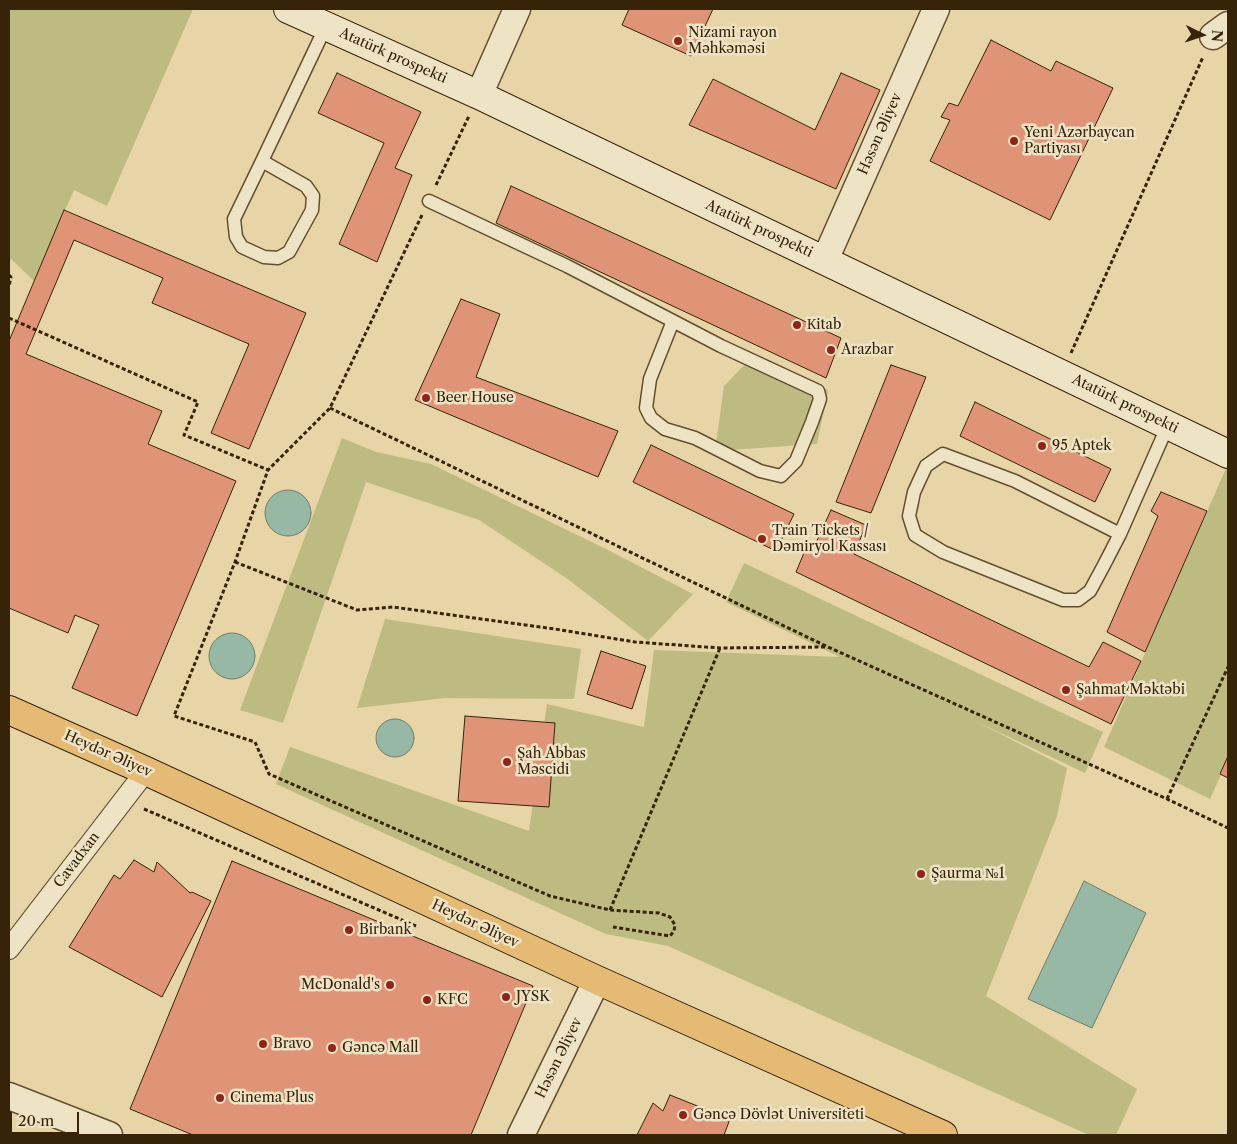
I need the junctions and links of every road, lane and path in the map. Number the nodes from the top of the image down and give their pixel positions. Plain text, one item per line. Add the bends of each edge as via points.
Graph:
1 (288, 9) edge
2 (517, 9) edge
3 (936, 9) edge
4 (326, 26) junction
5 (1221, 30) edge
6 (479, 95) junction
7 (262, 161) junction
8 (429, 201) junction
9 (825, 260) junction
10 (9, 275) edge
11 (9, 286) edge
12 (9, 318) edge
13 (673, 321) junction
14 (1062, 374) junction
15 (330, 408) junction
16 (1168, 425) junction
17 (1228, 454) edge
18 (268, 470) junction
19 (1120, 534) junction
20 (235, 562) junction
21 (828, 647) junction
22 (720, 648) junction
23 (1228, 667) edge
24 (9, 710) edge
25 (146, 771) junction
26 (1167, 799) junction
27 (123, 800) junction
28 (1228, 828) edge
29 (610, 910) junction
30 (613, 927) dead end
31 (424, 930) dead end
32 (9, 949) edge
33 (597, 980) junction
34 (9, 1096) edge
35 (109, 1135) edge
36 (521, 1135) edge
37 (943, 1135) edge

1 - 4 main road, Atatürk prospekti
2 - 6 street
3 - 9 street, Həsən Əliyev
4 - 6 main road, Atatürk prospekti
4 - 7 lane
5 - 14 path
6 - 8 path
6 - 9 main road, Atatürk prospekti
7 - 7 lane via 234,219 236,237 242,247 264,258 278,258 289,252 312,210 313,196 306,186
8 - 13 lane
8 - 15 path
9 - 14 main road, Atatürk prospekti
10 - 11 path via 12,276
12 - 18 path via 198,402 184,436
13 - 13 lane via 818,391 820,399 796,461 782,476 760,471 695,438 665,429 651,418 646,408 650,380
14 - 16 main road, Atatürk prospekti
15 - 18 path
15 - 21 path
16 - 17 main road, Atatürk prospekti
16 - 19 lane
18 - 20 path
19 - 19 lane via 1090,591 1078,600 1062,600 944,552 915,535 909,516 914,492 926,466 943,454 1015,481
20 - 22 path via 357,610 393,607 635,642
20 - 29 path via 174,716 255,742 269,774 550,896
21 - 22 path
21 - 26 path
22 - 29 path
23 - 26 path
24 - 25 main road, Heydər Əliyev
25 - 27 street, Cavadxan
25 - 33 main road, Heydər Əliyev
26 - 28 path
27 - 31 path
27 - 32 street, Cavadxan
29 - 30 path via 659,913 670,917 675,925 670,936
33 - 36 street, Həsən Əliyev
33 - 37 main road, Heydər Əliyev
34 - 35 street

